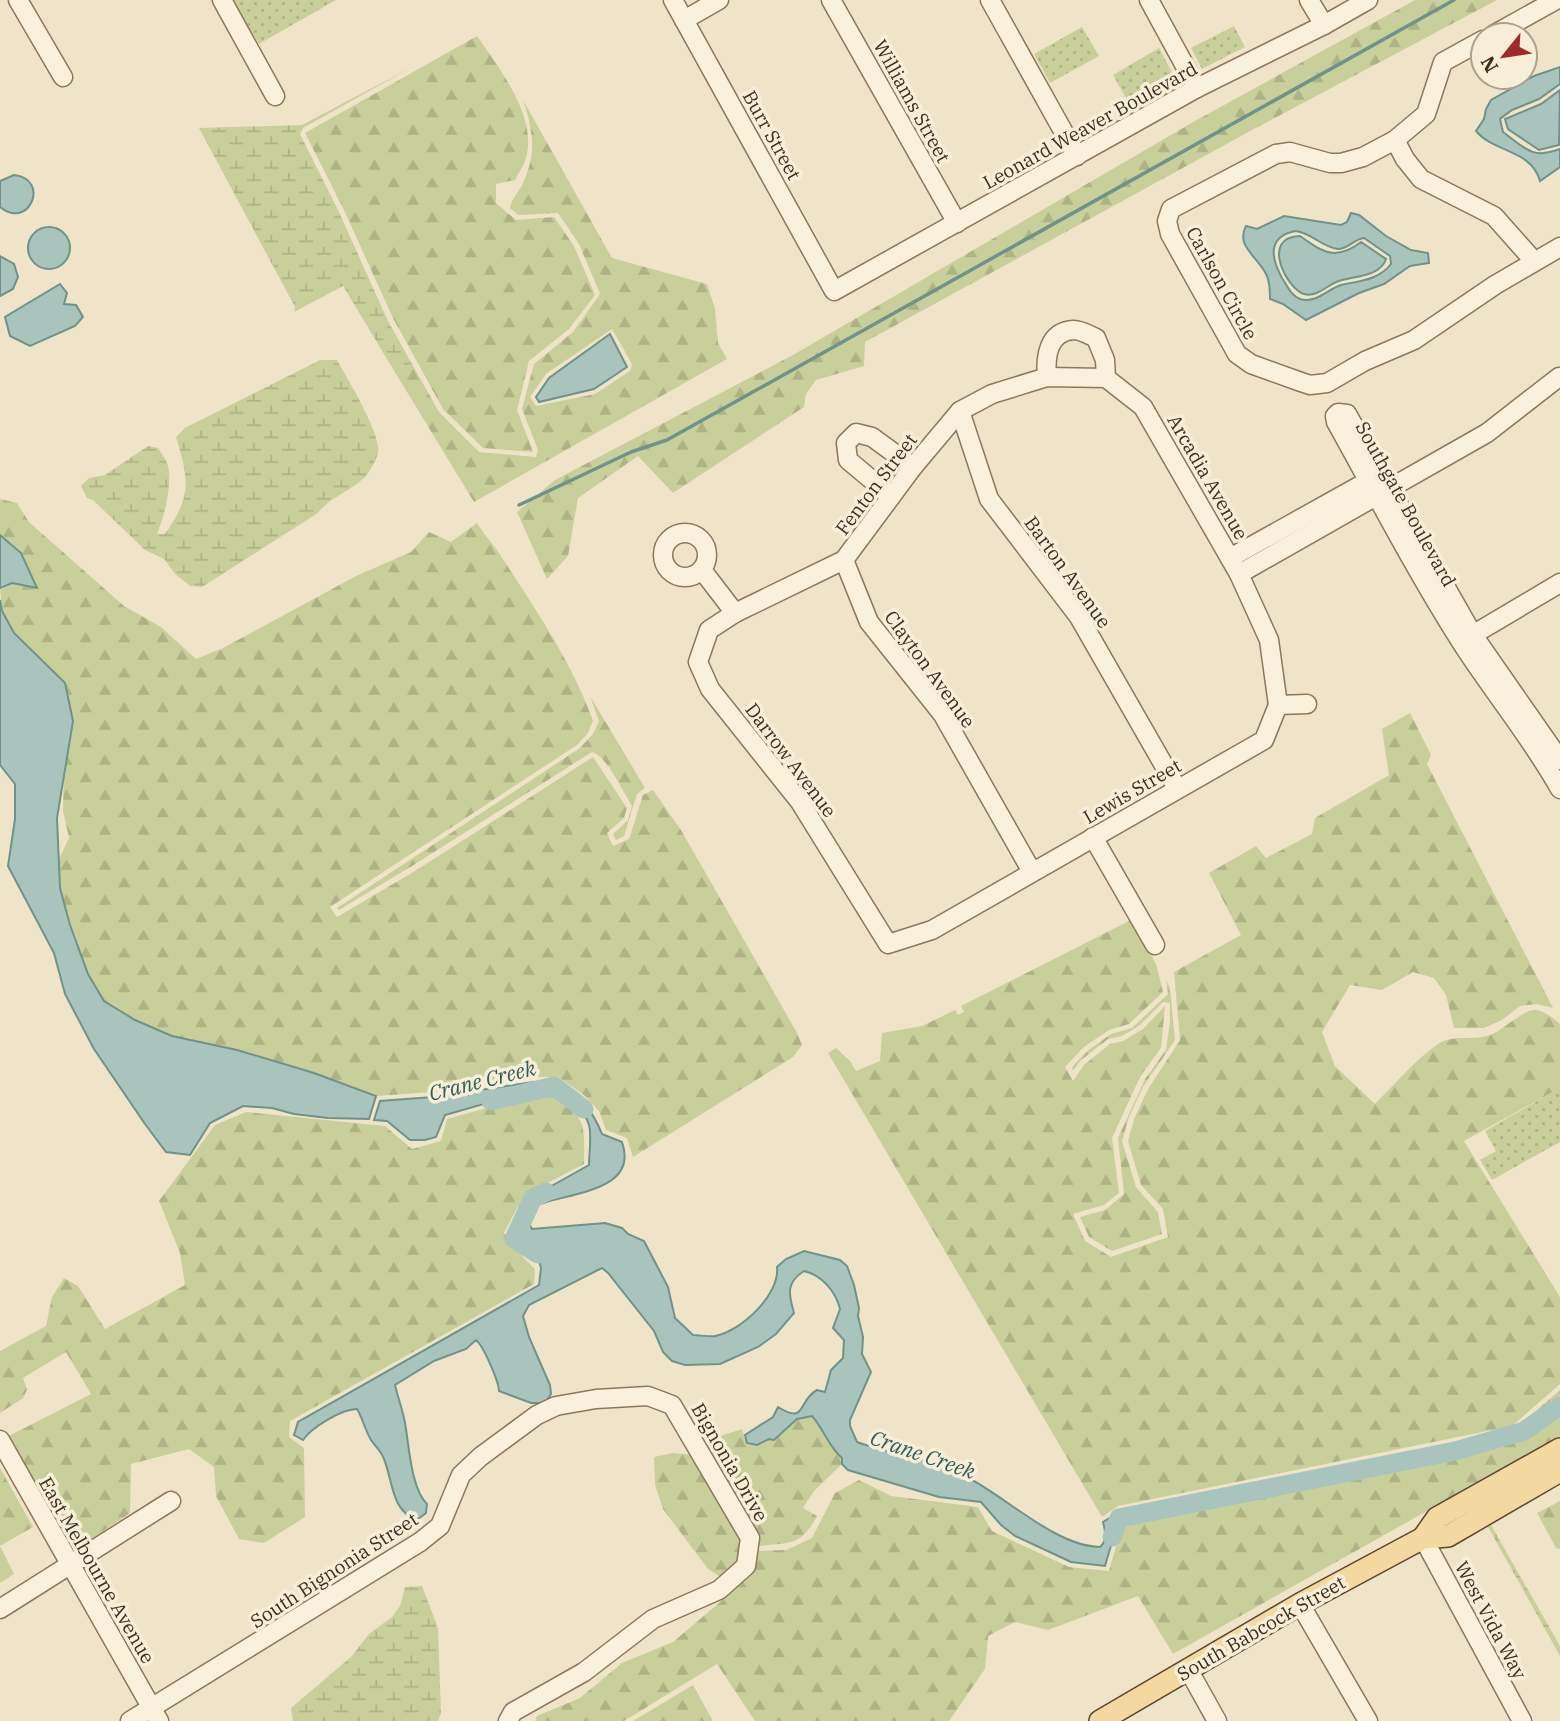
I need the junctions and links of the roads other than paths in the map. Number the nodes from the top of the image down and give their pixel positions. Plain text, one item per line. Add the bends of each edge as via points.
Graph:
1 (7, 0) edge
2 (18, 0) edge
3 (222, 0) edge
4 (673, 0) edge
5 (719, 0) edge
6 (831, 0) edge
7 (990, 0) edge
8 (1149, 0) edge
9 (1309, 0) edge
10 (1368, 0) edge
11 (1556, 0) edge
12 (0, 4) edge
13 (684, 20) junction
14 (1518, 21) edge
15 (1324, 25) junction
16 (1469, 48) edge
17 (63, 77) dead end
18 (1197, 88) junction
19 (275, 96) dead end
20 (1395, 139) junction
21 (1077, 156) junction
22 (957, 223) junction
23 (1560, 247) edge
24 (1534, 261) junction
25 (834, 291) joint
26 (1047, 377) junction
27 (1559, 377) edge
28 (1106, 378) junction
29 (960, 411) junction
30 (913, 467) junction
31 (1378, 489) junction
32 (891, 496) junction
33 (844, 561) junction
34 (1235, 566) junction
35 (702, 570) dead end
36 (1560, 583) edge
37 (734, 613) junction
38 (709, 630) joint
39 (1467, 638) junction
40 (1269, 640) joint
41 (1307, 704) dead end
42 (1278, 705) junction
43 (1560, 760) edge
44 (1177, 788) junction
45 (1560, 789) edge
46 (1093, 837) junction
47 (1032, 872) junction
48 (932, 930) joint
49 (1155, 945) dead end
50 (648, 1396) joint
51 (0, 1440) edge
52 (1560, 1449) edge
53 (1560, 1471) edge
54 (171, 1501) dead end
55 (1423, 1538) junction
56 (69, 1566) junction
57 (1300, 1604) junction
58 (0, 1609) edge
59 (1188, 1669) junction
60 (155, 1714) edge
61 (130, 1721) edge
62 (508, 1721) edge
63 (1100, 1721) edge
64 (1217, 1721) edge
65 (1368, 1721) edge
66 (1522, 1721) edge

1 - 12 street
2 - 17 street
3 - 19 street
4 - 13 street, Burr Street
5 - 13 street
6 - 22 street, Williams Street
7 - 21 street
8 - 18 street
9 - 15 street
10 - 15 street, Leonard Weaver Boulevard
11 - 14 street
13 - 25 street, Burr Street
15 - 18 street, Leonard Weaver Boulevard
16 - 20 street, Carlson Circle via 1443,62 1426,114
18 - 21 street, Leonard Weaver Boulevard
20 - 24 street via 1421,179 1494,216
20 - 24 street, Carlson Circle via 1341,163 1276,153 1171,209 1167,221 1170,234 1242,359 1310,385 1327,383 1415,340
21 - 22 street, Leonard Weaver Boulevard
22 - 25 street, Leonard Weaver Boulevard
23 - 24 street, Carlson Circle
26 - 28 street, Fenton Street
26 - 28 street via 1049,347 1059,334 1076,330 1096,338
26 - 29 street, Fenton Street via 992,394
27 - 31 street via 1487,433
28 - 34 street, Arcadia Avenue via 1143,407
29 - 30 street, Fenton Street
29 - 44 street, Barton Avenue via 989,499 1079,617
30 - 32 street, Fenton Street
30 - 32 street via 872,437 856,433 846,443 848,460
31 - 34 street
31 - 39 street, Southgate Boulevard
32 - 33 street, Fenton Street
33 - 37 street, Fenton Street
33 - 47 street, Clayton Avenue via 869,622 943,715
34 - 40 street, Arcadia Avenue
35 - 37 street
36 - 39 street
37 - 38 street, Fenton Street
38 - 48 street, Darrow Avenue via 698,662 710,689 800,802 886,948
39 - 43 street, Southgate Boulevard
39 - 45 street, Southgate Boulevard
40 - 42 street, Lewis Street
41 - 42 street
42 - 44 street, Lewis Street via 1264,740
44 - 46 street, Lewis Street
46 - 47 street, Lewis Street
46 - 49 street
47 - 48 street, Lewis Street
50 - 60 street, South Bignonia Street via 596,1399 556,1406 537,1415 461,1475 440,1527
50 - 62 street, Bignonia Drive via 672,1405 750,1538 746,1566 719,1590 653,1619 584,1672 513,1712
51 - 56 street, East Melbourne Avenue
52 - 55 main road, South Babcock Street via 1437,1518
53 - 55 main road, South Babcock Street via 1448,1536
54 - 56 street
55 - 57 main road, South Babcock Street
55 - 66 street, West Vida Way
56 - 58 street
56 - 60 street, East Melbourne Avenue
57 - 59 main road, South Babcock Street
57 - 65 street
59 - 63 main road, South Babcock Street
59 - 64 street
60 - 61 street, South Bignonia Street

